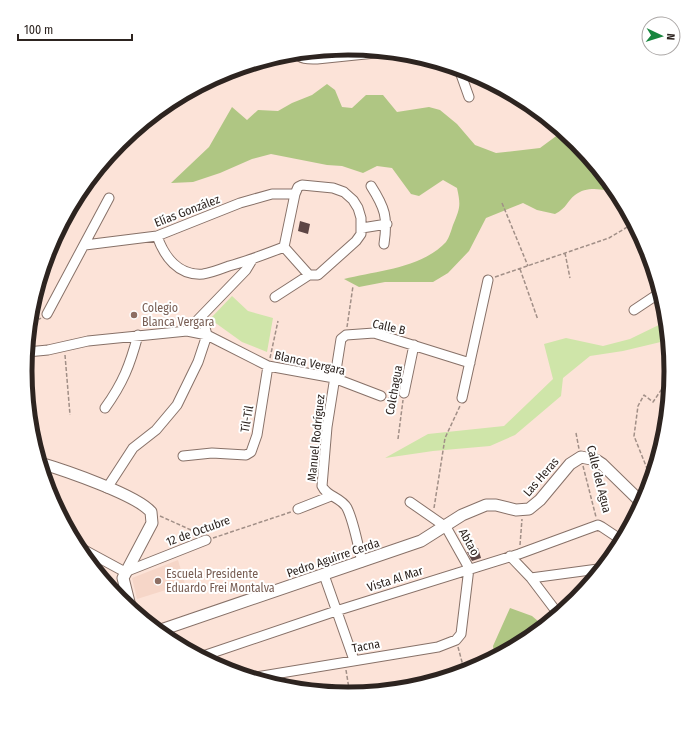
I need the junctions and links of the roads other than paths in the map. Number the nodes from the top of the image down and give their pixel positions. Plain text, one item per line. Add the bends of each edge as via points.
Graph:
1 (353, 55) edge
2 (305, 58) edge
3 (462, 76) edge
4 (469, 97) dead end
5 (371, 186) dead end
6 (295, 194) junction
7 (109, 198) dead end
8 (387, 224) junction
9 (362, 228) junction
10 (157, 236) junction
11 (384, 244) dead end
12 (85, 246) junction
13 (284, 247) junction
14 (252, 260) junction
15 (309, 275) junction
16 (488, 280) road end
17 (655, 296) edge
18 (275, 297) dead end
19 (634, 310) dead end
20 (47, 314) road end
21 (202, 317) junction
22 (187, 331) junction
23 (138, 335) junction
24 (207, 335) junction
25 (414, 345) junction
26 (33, 351) edge
27 (470, 363) junction
28 (268, 366) junction
29 (334, 378) junction
30 (381, 396) road end
31 (404, 396) road end
32 (462, 398) road end
33 (105, 408) dead end
34 (183, 456) dead end
35 (47, 465) edge
36 (107, 488) junction
37 (331, 496) junction
38 (638, 499) edge
39 (410, 502) dead end
40 (298, 509) road end
41 (598, 526) joint
42 (446, 527) junction
43 (618, 538) edge
44 (206, 540) road end
45 (89, 553) edge
46 (510, 556) junction
47 (362, 562) junction
48 (469, 568) junction
49 (596, 568) edge
50 (124, 572) junction
51 (324, 575) junction
52 (531, 578) junction
53 (128, 597) edge
54 (555, 610) edge
55 (336, 611) junction
56 (165, 630) edge
57 (456, 640) joint
58 (208, 654) edge
59 (354, 660) junction
60 (263, 676) edge

1 - 2 street
3 - 4 street
5 - 8 street via 382,203
6 - 9 street via 298,187 307,184 344,192 358,208
6 - 10 street, Elías González via 272,194 240,203
6 - 13 street
7 - 12 street
8 - 9 street
8 - 11 street
9 - 15 street via 356,241 329,266 318,275
10 - 12 street, Elías González
10 - 14 street via 163,252 171,262 194,273 203,274
12 - 20 street
13 - 14 street
13 - 15 street
14 - 21 street via 246,270
15 - 18 street
16 - 27 street
17 - 19 street
21 - 22 street
21 - 24 street
22 - 23 street, Blanca Vergara
22 - 24 street, Blanca Vergara
23 - 26 street, Blanca Vergara via 88,340 64,347
23 - 33 street via 130,366
24 - 28 street, Blanca Vergara
24 - 36 street via 198,362 177,406 156,430 133,448
25 - 27 street, Calle B
25 - 29 street, Calle B via 374,333 346,335 341,339
25 - 31 street, Colchagua
27 - 32 street
28 - 29 street, Blanca Vergara
28 - 34 street, Til-Til via 257,435 251,452 246,456 212,453
29 - 30 street, Blanca Vergara
29 - 37 street, Manuel Rodríguez via 322,478 325,492
35 - 36 street
36 - 50 street via 142,504 151,512 152,523
37 - 40 street
37 - 47 street via 347,508
38 - 42 street, Las Heras via 602,464 581,457 562,472 534,506 523,511 486,505 462,515
39 - 42 street, Abtao
41 - 43 street, Calle del Agua
41 - 46 street, Vista Al Mar
42 - 47 street, Pedro Aguirre Cerda via 421,541
42 - 48 street, Abtao
44 - 50 street, 12 de Octubre
45 - 50 street
46 - 48 street, Vista Al Mar
46 - 52 street
47 - 51 street, Pedro Aguirre Cerda
48 - 55 street, Vista Al Mar
48 - 57 street, Abtao via 461,634
49 - 52 street
50 - 53 street
51 - 55 street
51 - 56 street, Pedro Aguirre Cerda
52 - 54 street
55 - 58 street, Vista Al Mar
55 - 59 street
57 - 59 street, Tacna via 438,647
59 - 60 street, Tacna

